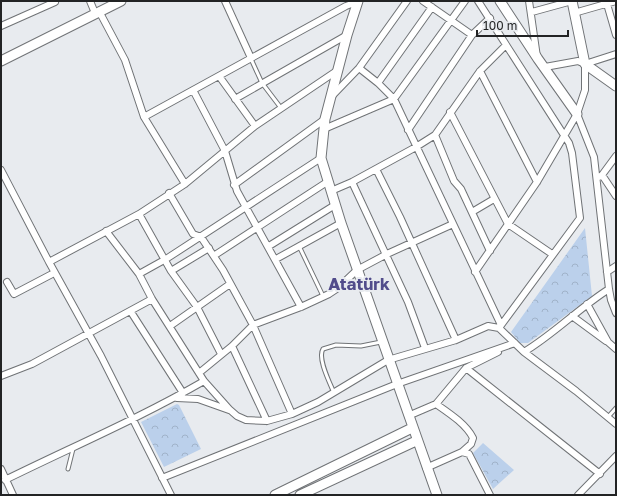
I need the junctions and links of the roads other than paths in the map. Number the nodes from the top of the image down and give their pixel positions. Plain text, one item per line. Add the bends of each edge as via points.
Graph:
1 (90, 1) edge
2 (120, 1) edge
3 (225, 1) edge
4 (358, 1) edge
5 (407, 1) edge
6 (423, 1) edge
7 (465, 1) edge
8 (478, 1) edge
9 (500, 1) edge
10 (529, 1) edge
11 (572, 1) edge
12 (55, 2) edge
13 (616, 2) edge
14 (44, 4) edge
15 (607, 4) junction
16 (432, 7) junction
17 (97, 12) junction
18 (532, 12) junction
19 (574, 13) junction
20 (490, 18) junction
21 (452, 21) junction
22 (1, 26) edge
23 (472, 35) junction
24 (616, 35) edge
25 (346, 36) junction
26 (506, 45) junction
27 (616, 54) edge
28 (251, 58) junction
29 (538, 59) junction
30 (1, 61) edge
31 (585, 64) junction
32 (359, 68) junction
33 (545, 68) junction
34 (339, 69) junction
35 (480, 71) junction
36 (220, 76) junction
37 (262, 83) junction
38 (378, 83) junction
39 (616, 86) edge
40 (193, 90) junction
41 (332, 96) junction
42 (235, 99) junction
43 (394, 99) junction
44 (281, 108) junction
45 (450, 112) junction
46 (577, 114) junction
47 (144, 117) junction
48 (325, 119) junction
49 (255, 126) junction
50 (324, 129) junction
51 (408, 130) junction
52 (435, 134) junction
53 (565, 136) junction
54 (416, 147) junction
55 (224, 151) junction
56 (616, 156) edge
57 (321, 158) junction
58 (376, 169) junction
59 (1, 170) edge
60 (600, 177) junction
61 (327, 182) junction
62 (352, 182) junction
63 (537, 182) junction
64 (185, 184) junction
65 (234, 185) junction
66 (331, 191) junction
67 (169, 193) junction
68 (616, 196) edge
69 (494, 199) junction
70 (335, 205) junction
71 (246, 207) junction
72 (472, 212) junction
73 (138, 214) junction
74 (341, 224) junction
75 (453, 224) junction
76 (508, 224) junction
77 (258, 228) junction
78 (106, 231) junction
79 (201, 237) junction
80 (412, 242) junction
81 (269, 246) junction
82 (299, 246) junction
83 (209, 248) junction
84 (490, 251) junction
85 (387, 254) junction
86 (552, 254) junction
87 (215, 255) junction
88 (166, 259) junction
89 (276, 259) junction
90 (49, 262) junction
91 (616, 266) edge
92 (357, 270) junction
93 (171, 271) junction
94 (475, 272) junction
95 (607, 272) junction
96 (54, 273) junction
97 (138, 274) junction
98 (7, 282) dead end
99 (230, 284) junction
100 (609, 289) junction
101 (323, 296) junction
102 (152, 299) junction
103 (587, 304) junction
104 (196, 307) junction
105 (301, 307) junction
106 (131, 312) junction
107 (616, 313) edge
108 (572, 316) junction
109 (252, 325) junction
110 (170, 326) junction
111 (500, 326) junction
112 (89, 334) junction
113 (456, 340) junction
114 (382, 342) junction
115 (608, 342) junction
116 (515, 343) junction
117 (232, 346) junction
118 (425, 348) junction
119 (616, 349) edge
120 (524, 352) junction
121 (221, 354) junction
122 (388, 360) junction
123 (466, 368) junction
124 (199, 373) junction
125 (1, 376) edge
126 (204, 381) junction
127 (397, 384) junction
128 (183, 393) junction
129 (334, 393) junction
130 (177, 398) junction
131 (436, 404) junction
132 (616, 408) edge
133 (231, 411) junction
134 (292, 414) junction
135 (408, 416) junction
136 (608, 418) junction
137 (133, 420) junction
138 (266, 421) junction
139 (616, 424) edge
140 (412, 428) junction
141 (416, 441) junction
142 (73, 447) junction
143 (462, 452) junction
144 (616, 456) edge
145 (426, 468) junction
146 (68, 469) dead end
147 (1, 470) edge
148 (600, 474) junction
149 (162, 478) junction
150 (5, 480) junction
151 (13, 495) edge
152 (170, 495) edge
153 (275, 495) edge
154 (300, 495) edge
155 (437, 495) edge
156 (490, 495) edge
157 (578, 495) edge

1 - 17 street
2 - 17 street
3 - 28 street
4 - 25 street
4 - 28 street
5 - 32 street
6 - 16 street
7 - 21 street
8 - 20 street
9 - 29 street
10 - 18 street
11 - 18 street
11 - 19 street
12 - 14 street
13 - 15 street
14 - 22 street
15 - 19 street
15 - 24 street
16 - 21 street
16 - 38 street
17 - 30 street
17 - 47 street via 125,60
18 - 29 street
19 - 31 street
20 - 23 street
20 - 26 street
21 - 23 street
21 - 43 street
23 - 51 street
25 - 34 street
25 - 37 street
26 - 35 street
26 - 53 street
27 - 31 street
28 - 36 street
28 - 37 lane
29 - 33 street
31 - 33 street via 578,61
31 - 39 street
31 - 46 street via 586,90
32 - 38 street
32 - 41 street
33 - 46 street
34 - 41 street
34 - 44 street
35 - 45 street
35 - 63 street
36 - 40 street
36 - 42 street
37 - 42 street
37 - 44 lane
38 - 43 street
40 - 47 street
40 - 55 street
41 - 48 street
42 - 49 street
43 - 50 street
43 - 51 street
44 - 49 street
45 - 52 street
45 - 69 street
46 - 53 street
46 - 60 street
47 - 64 street
48 - 50 street
48 - 65 street
49 - 55 street
50 - 57 street
51 - 54 street
52 - 54 street
52 - 72 street via 454,181 461,189
53 - 63 street
53 - 86 street via 572,153 580,218
54 - 58 street
54 - 75 street
55 - 64 street
55 - 65 street
56 - 60 street
57 - 61 street
57 - 71 street
58 - 62 street
58 - 80 street
59 - 90 street
60 - 68 street
60 - 95 street
61 - 66 street
61 - 77 street
62 - 66 street
62 - 85 street
63 - 76 street
64 - 67 street
65 - 71 street
66 - 70 street
67 - 73 street
67 - 79 street via 193,234
69 - 72 street
69 - 76 street
70 - 74 street
70 - 81 street
71 - 77 street
71 - 79 street
72 - 84 street
73 - 78 street
73 - 88 street
74 - 82 street
74 - 92 street
75 - 80 street
75 - 94 street
76 - 84 street
76 - 86 street
77 - 81 street
77 - 87 street
78 - 90 street
78 - 97 street
79 - 83 street
79 - 88 street
80 - 85 street
80 - 113 street
81 - 89 street
82 - 89 street
82 - 101 lane
83 - 87 street
83 - 93 street
84 - 94 street
85 - 92 street
85 - 118 street
86 - 111 street
87 - 99 street
88 - 93 street
88 - 97 street
89 - 105 street
90 - 96 street
91 - 95 street
92 - 101 street via 338,288
92 - 114 street
93 - 104 street
94 - 111 street
95 - 100 street
96 - 98 street via 14,294
96 - 112 street
97 - 102 street
99 - 104 street
99 - 109 street
100 - 103 street
100 - 107 street
101 - 105 street
102 - 106 street
102 - 110 street
103 - 108 street
103 - 115 street
104 - 110 street
104 - 121 street
105 - 109 street
106 - 112 street
106 - 128 street
108 - 115 street
108 - 120 street via 544,340
109 - 117 street
109 - 134 street
110 - 124 street
111 - 113 street via 488,326
111 - 116 street
112 - 125 street via 32,364
112 - 137 street
113 - 118 street
114 - 122 street
114 - 129 lane via 361,346 336,345 323,349 321,360
115 - 119 street
116 - 120 street
116 - 123 street
116 - 127 street
117 - 121 street
117 - 138 street
118 - 122 street
120 - 136 street
121 - 124 street
122 - 127 street
122 - 129 street
123 - 131 street
123 - 148 street
124 - 126 street
126 - 128 street
126 - 133 street
127 - 135 street
127 - 149 street
128 - 130 street
129 - 134 street
130 - 133 street via 198,399
130 - 137 street
131 - 135 street
131 - 143 street via 471,434 471,444
132 - 136 lane
133 - 138 street via 246,420
134 - 138 street
135 - 140 street
136 - 139 street
137 - 142 street
137 - 149 street
140 - 141 street
140 - 153 street
141 - 145 street
141 - 154 street
142 - 146 lane
142 - 150 street
143 - 145 street
143 - 156 street via 470,454
144 - 148 street
145 - 155 street
147 - 150 street
148 - 157 street
149 - 152 street
150 - 151 street

